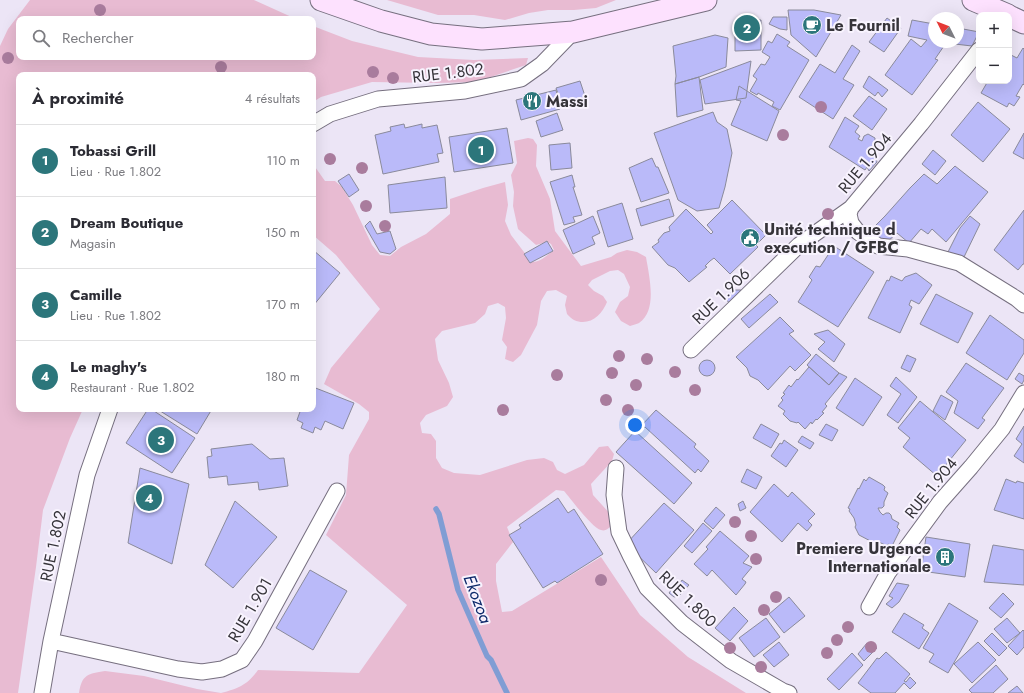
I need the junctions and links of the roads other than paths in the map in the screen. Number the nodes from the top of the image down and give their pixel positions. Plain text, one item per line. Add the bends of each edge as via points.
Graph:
1 (321, 0) edge
2 (706, 0) edge
3 (973, 0) edge
4 (1000, 12) edge
5 (574, 32) junction
6 (976, 54) edge
7 (316, 122) edge
8 (851, 208) junction
9 (1024, 304) edge
10 (692, 350) dead end
11 (1024, 393) edge
12 (109, 412) edge
13 (616, 468) dead end
14 (338, 490) dead end
15 (869, 608) dead end
16 (50, 641) junction
17 (42, 693) edge
18 (789, 693) edge

1 - 5 main road via 381,21 431,34 482,40
2 - 5 main road
3 - 4 main road
5 - 7 street, RUE 1.802 via 542,64 521,79 465,91 378,99 330,114
6 - 8 street, RUE 1.904
8 - 9 street, RUE 1.904 via 849,214 854,228 878,246 908,249 959,264
8 - 10 street, RUE 1.906 via 800,245
11 - 15 street, RUE 1.904 via 1002,429 940,502 888,573
12 - 16 street, RUE 1.802 via 87,475
13 - 18 street, RUE 1.800 via 614,495 619,532 647,588 682,623 731,661
14 - 16 street, RUE 1.901 via 242,660 202,672
16 - 17 street, RUE 1.802

